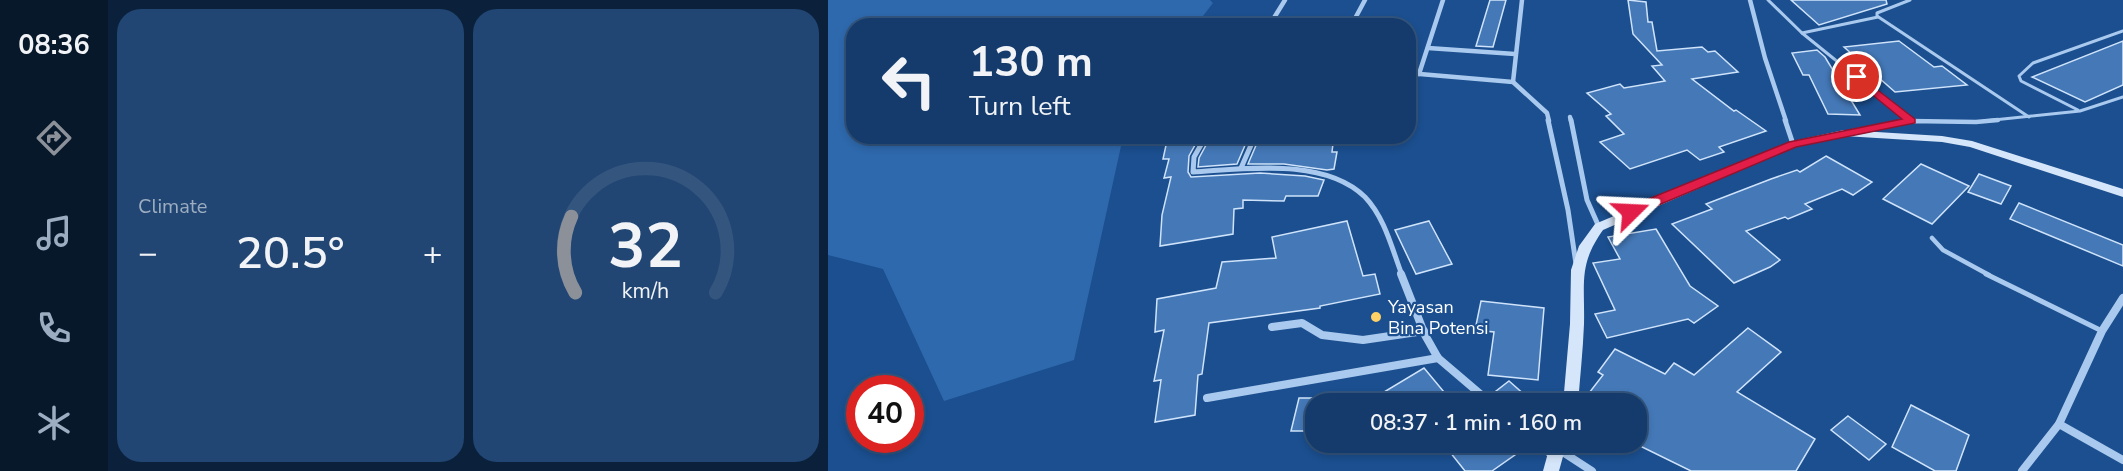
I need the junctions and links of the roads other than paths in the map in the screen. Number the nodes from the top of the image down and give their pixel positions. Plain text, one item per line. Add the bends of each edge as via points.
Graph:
1 (1285, 0) edge
2 (1365, 0) edge
3 (1443, 0) edge
4 (1522, 0) edge
5 (1750, 0) edge
6 (1768, 0) edge
7 (1910, 0) edge
8 (1878, 17) junction
9 (1274, 18) edge
10 (1355, 18) edge
11 (2123, 32) edge
12 (1802, 33) junction
13 (1428, 48) junction
14 (1515, 54) junction
15 (1416, 74) edge
16 (1419, 74) junction
17 (1513, 82) junction
18 (2123, 97) edge
19 (2080, 111) junction
20 (1570, 117) dead end
21 (2029, 117) junction
22 (1911, 121) junction
23 (1844, 133) junction
24 (1201, 144) edge
25 (1252, 144) edge
26 (1793, 144) junction
27 (1241, 168) junction
28 (2123, 193) edge
29 (1599, 226) junction
30 (1932, 238) dead end
31 (1577, 270) junction
32 (2123, 298) edge
33 (1272, 327) dead end
34 (1424, 331) junction
35 (2102, 331) junction
36 (1438, 358) junction
37 (1479, 393) edge
38 (1571, 393) edge
39 (1207, 398) dead end
40 (2059, 423) junction
41 (1556, 455) edge
42 (2123, 460) edge
43 (1592, 471) edge
44 (2022, 471) edge

1 - 9 street
2 - 10 street
3 - 13 street
4 - 14 street
5 - 26 street
6 - 12 lane
7 - 8 lane via 1877,13
8 - 12 lane
8 - 21 lane
11 - 19 lane via 2033,63 2019,75 2022,81
12 - 22 lane
13 - 14 street
13 - 16 street
14 - 17 street
15 - 16 street
16 - 17 street
17 - 31 street via 1547,113
18 - 19 lane
19 - 21 lane
20 - 29 street via 1587,200
21 - 22 lane via 1976,122
22 - 23 lane
23 - 26 street
23 - 28 street via 1972,144
24 - 27 street via 1192,171
25 - 27 street
26 - 29 street
27 - 34 street via 1332,176 1362,193 1380,218
29 - 31 street via 1585,246
30 - 35 lane via 1959,260
31 - 38 street
32 - 35 street
33 - 34 street via 1302,323 1322,335 1363,340
34 - 36 street
35 - 40 street
36 - 37 street
36 - 39 street
40 - 42 street
40 - 44 street
41 - 43 street

